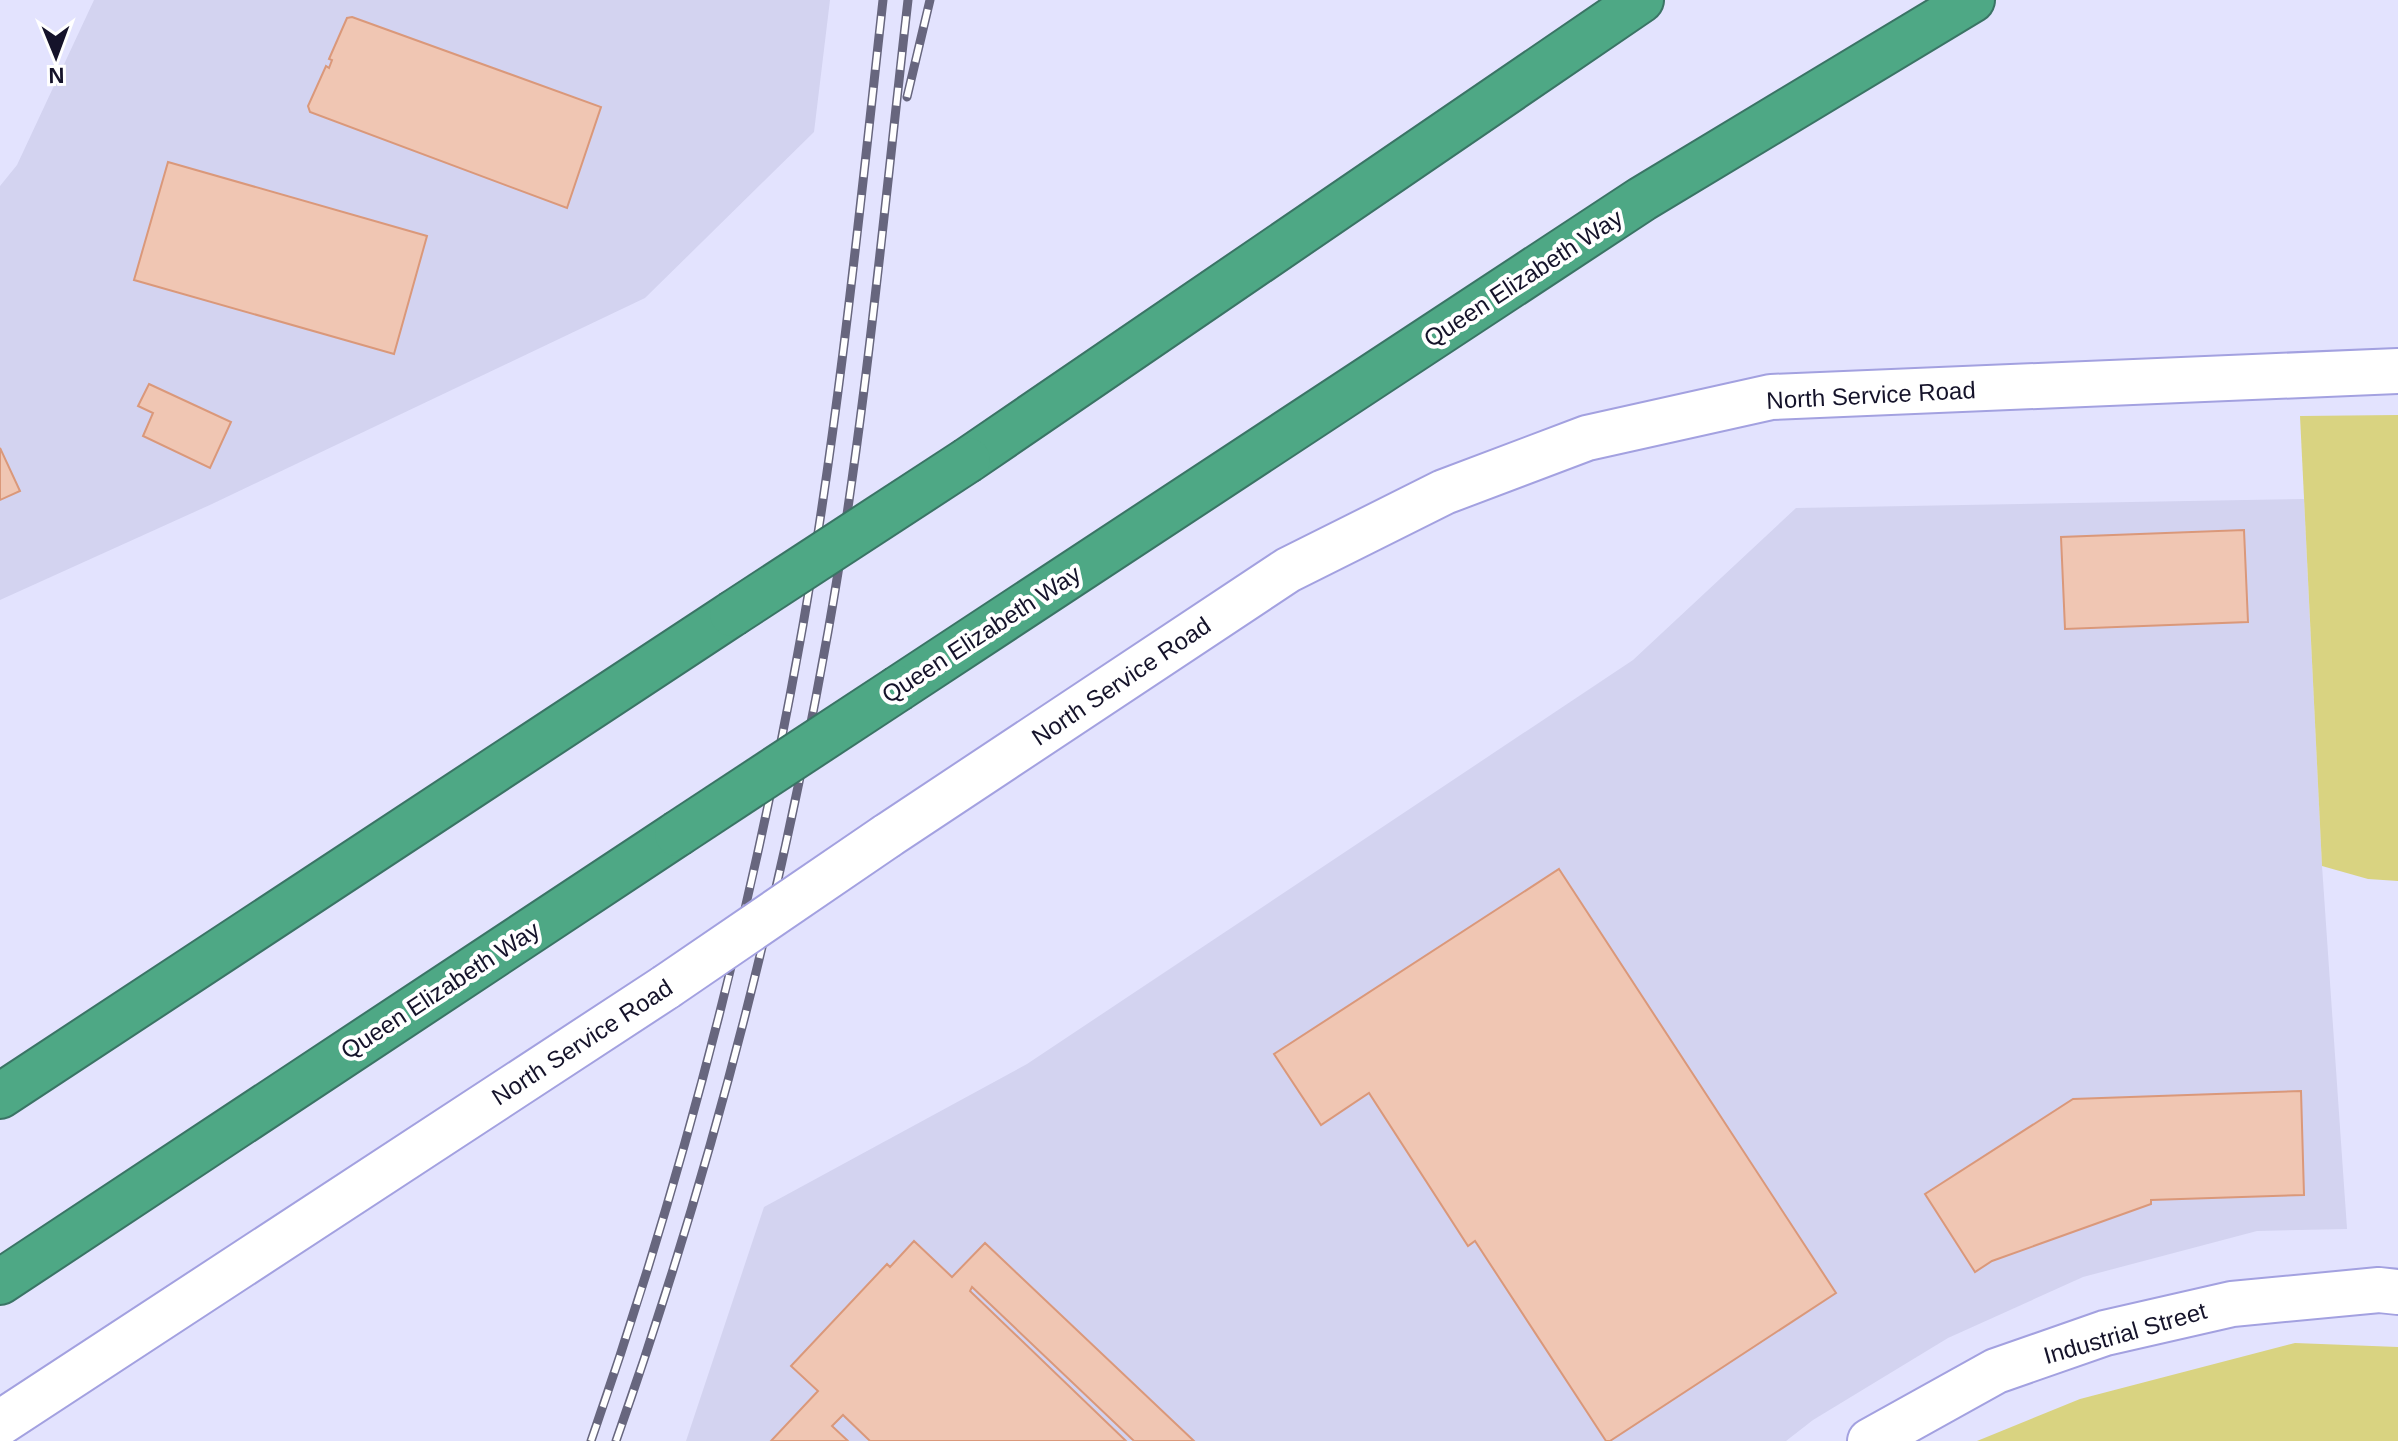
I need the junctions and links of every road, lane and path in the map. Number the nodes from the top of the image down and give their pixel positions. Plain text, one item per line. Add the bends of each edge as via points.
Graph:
1 (1641, 0) edge
2 (1972, 0) edge
3 (2398, 371) edge
4 (0, 1096) edge
5 (0, 1282) edge
6 (2398, 1292) edge
7 (0, 1423) edge
8 (1870, 1441) edge

1 - 4 highway, bridge via 968,460
2 - 5 highway, Queen Elizabeth Way, bridge via 1642,199
3 - 7 street, North Service Road, bridge via 1771,397 1587,438 1444,492 1288,570 666,987
6 - 8 street, Industrial Street via 2232,1304 2105,1333 1996,1371

